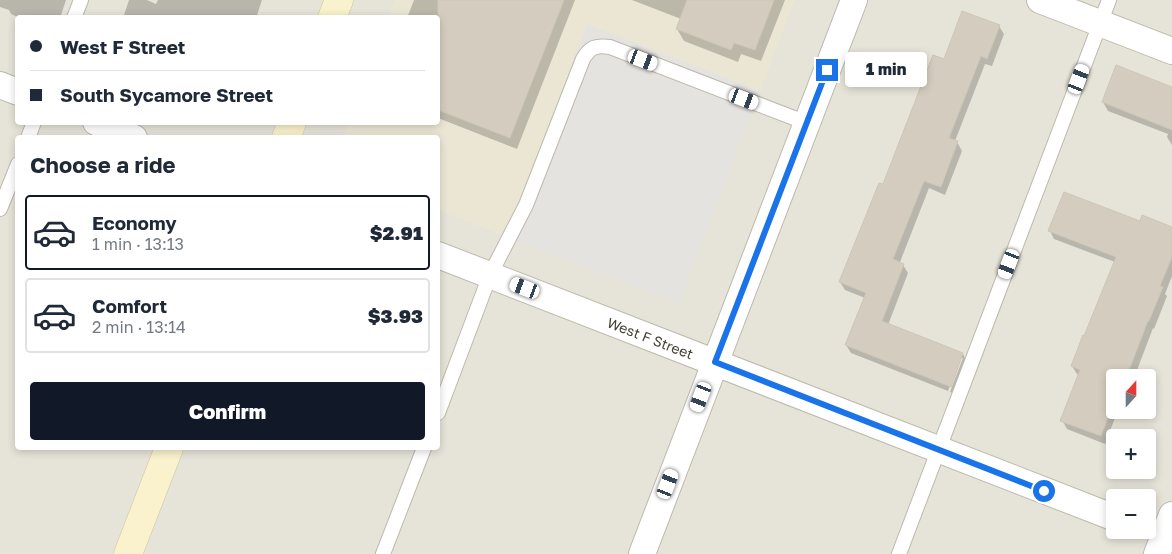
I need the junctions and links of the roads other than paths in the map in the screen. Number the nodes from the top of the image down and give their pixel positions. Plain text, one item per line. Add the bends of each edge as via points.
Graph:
1 (81, 0) edge
2 (339, 0) edge
3 (854, 0) edge
4 (1040, 0) edge
5 (1104, 12) edge
6 (75, 15) edge
7 (333, 15) edge
8 (1172, 51) edge
9 (0, 85) edge
10 (15, 91) edge
11 (806, 123) junction
12 (103, 125) edge
13 (127, 135) edge
14 (15, 172) edge
15 (0, 209) edge
16 (440, 256) edge
17 (490, 275) junction
18 (715, 362) junction
19 (440, 408) edge
20 (938, 449) junction
21 (168, 450) edge
22 (423, 450) edge
23 (1106, 514) edge
24 (128, 554) edge
25 (384, 554) edge
26 (642, 554) edge
27 (899, 554) edge

1 - 6 lane
2 - 7 main road
3 - 11 street
4 - 5 street
5 - 8 street
5 - 20 lane
9 - 10 street
11 - 17 lane via 610,47 593,48 583,59 526,205
11 - 18 street
12 - 13 street
14 - 15 lane
16 - 17 street, West F Street
17 - 18 street, West F Street
17 - 19 lane
18 - 20 street, West F Street
18 - 26 street
20 - 23 street, West F Street
20 - 27 lane
21 - 24 main road
22 - 25 lane

